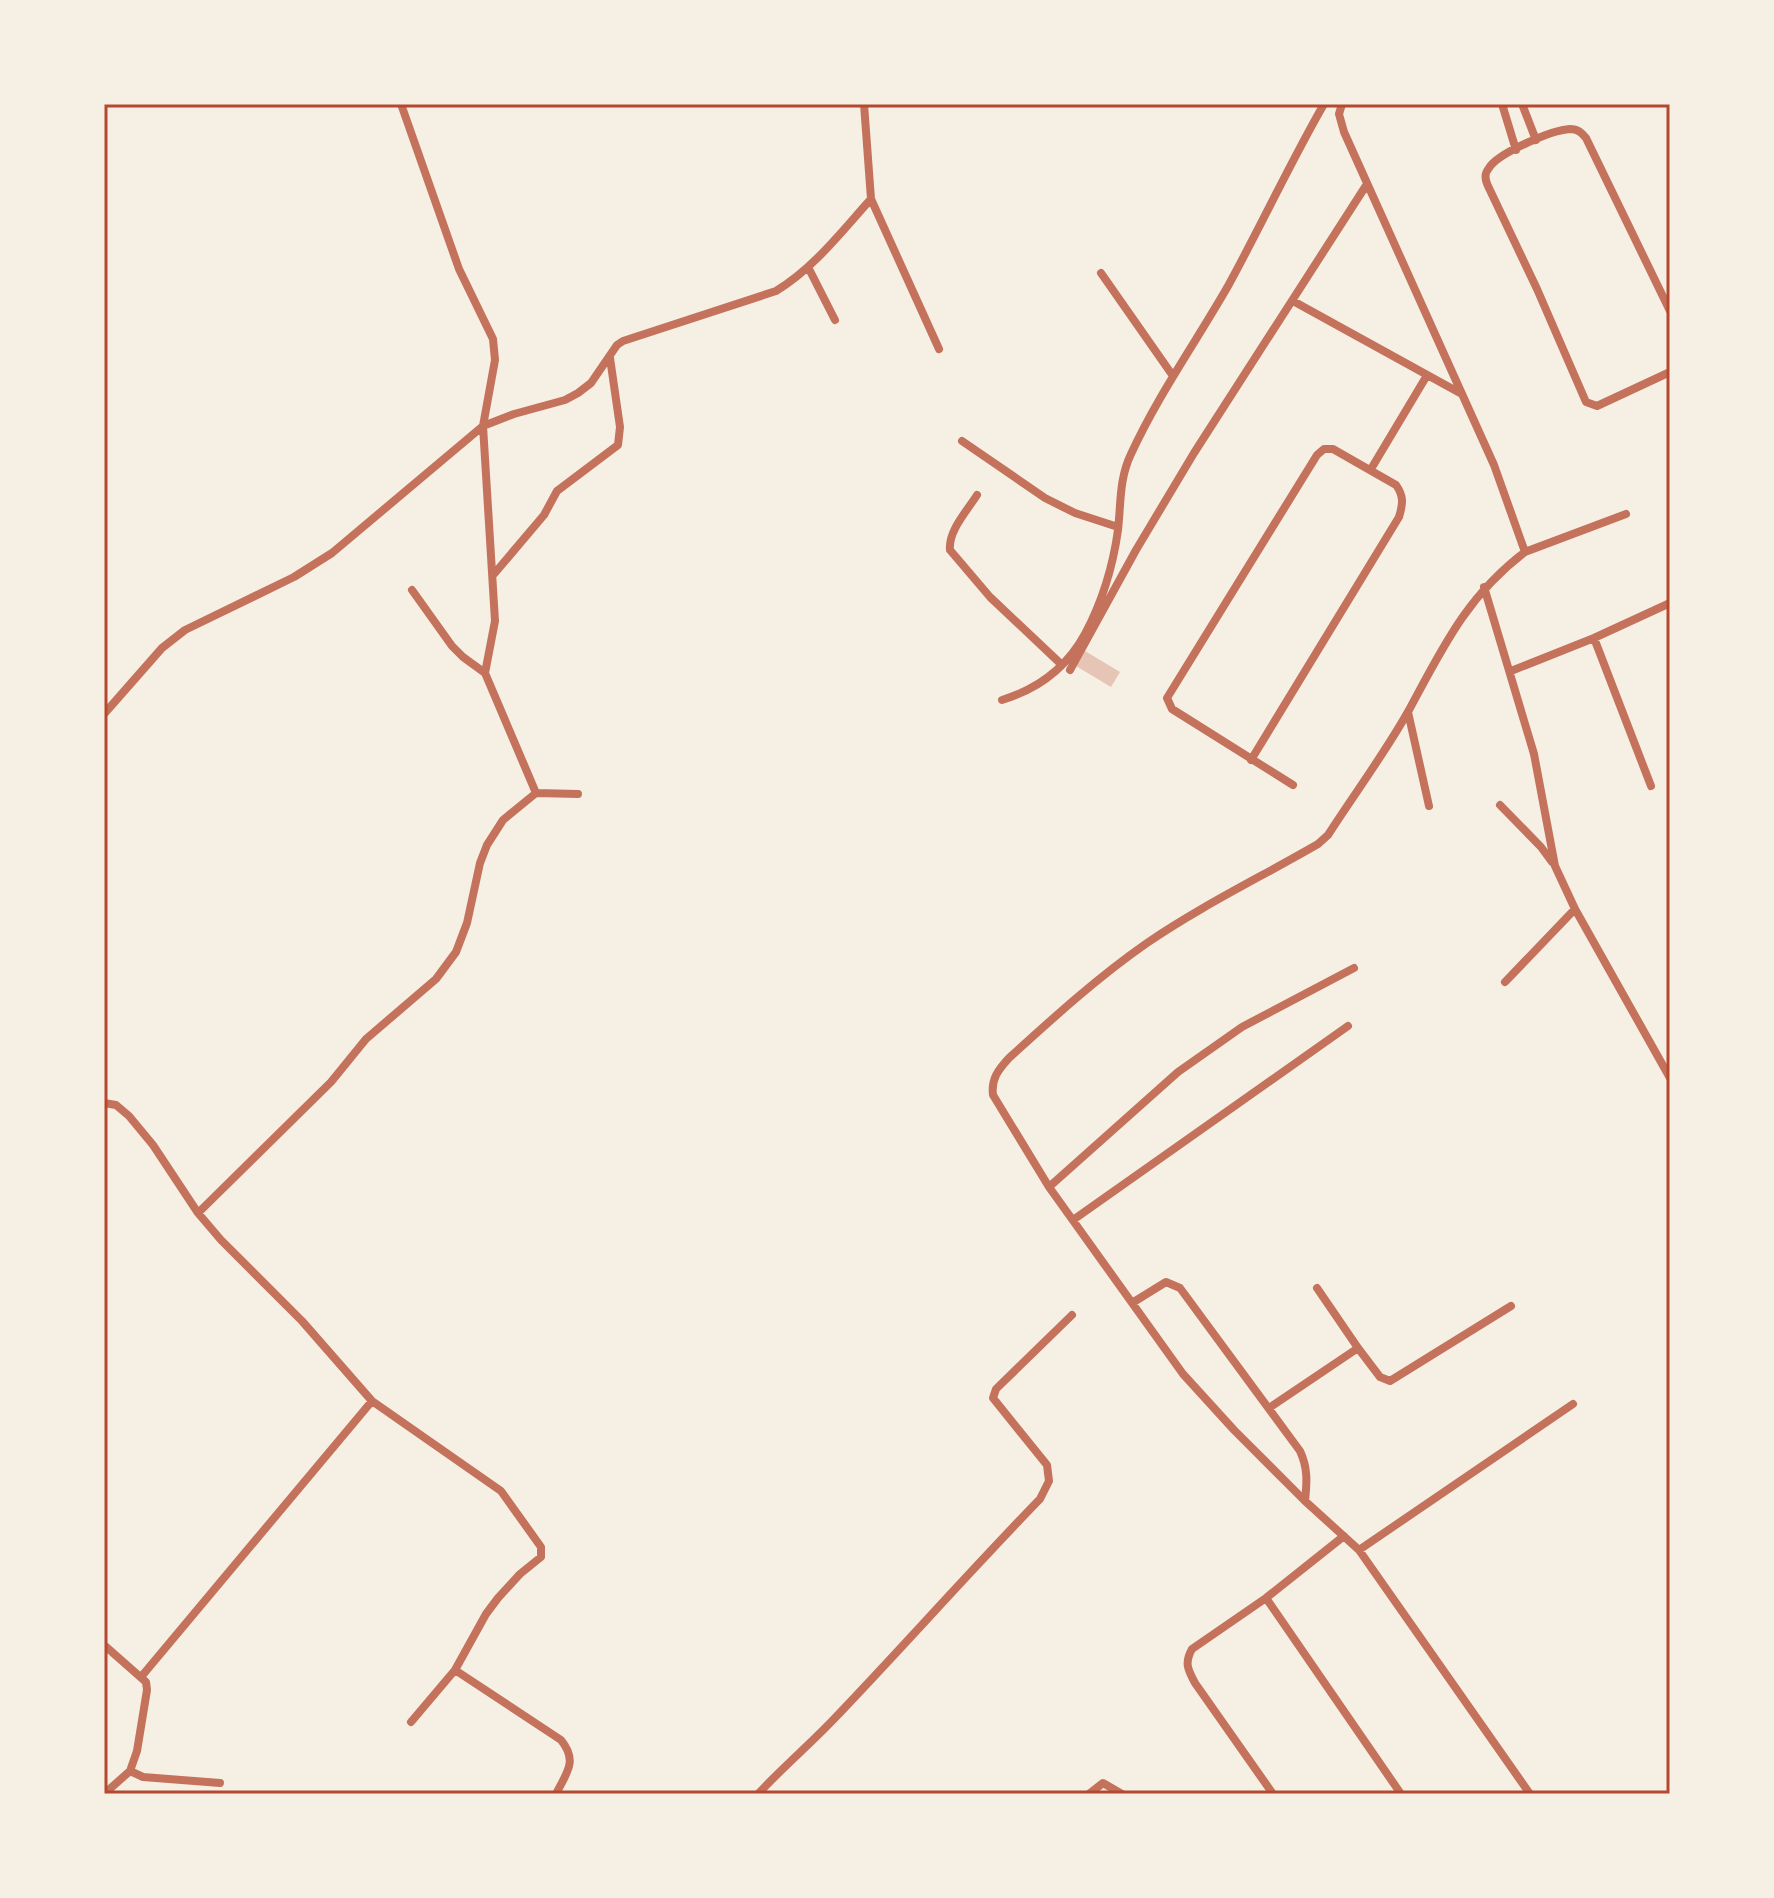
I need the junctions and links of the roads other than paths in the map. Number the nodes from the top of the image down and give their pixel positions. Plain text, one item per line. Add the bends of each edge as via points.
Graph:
1 (401, 104) edge
2 (864, 104) edge
3 (1324, 104) edge
4 (1342, 104) edge
5 (1502, 104) edge
6 (1522, 104) edge
7 (1536, 140) junction
8 (1516, 150) junction
9 (1367, 184) junction
10 (871, 199) junction
11 (808, 267) junction
12 (1101, 273) dead end
13 (1293, 301) junction
14 (1670, 311) edge
15 (835, 320) dead end
16 (939, 349) dead end
17 (610, 358) junction
18 (1670, 372) edge
19 (1173, 376) junction
20 (1426, 377) junction
21 (1461, 393) junction
22 (483, 426) junction
23 (962, 441) dead end
24 (1371, 469) junction
25 (977, 495) dead end
26 (1626, 514) dead end
27 (1118, 527) junction
28 (1525, 552) junction
29 (494, 574) junction
30 (1484, 587) junction
31 (412, 590) dead end
32 (1670, 603) edge
33 (1594, 638) junction
34 (1066, 668) junction
35 (1511, 671) junction
36 (485, 673) junction
37 (1002, 700) dead end
38 (1408, 712) junction
39 (104, 714) edge
40 (1251, 760) junction
41 (1293, 785) dead end
42 (1651, 786) dead end
43 (536, 793) junction
44 (578, 794) dead end
45 (1500, 805) dead end
46 (1429, 806) dead end
47 (1555, 866) junction
48 (1575, 909) junction
49 (1354, 968) dead end
50 (1505, 982) dead end
51 (1348, 1026) dead end
52 (1670, 1078) edge
53 (104, 1103) edge
54 (1049, 1187) junction
55 (198, 1213) junction
56 (1073, 1220) junction
57 (1317, 1288) dead end
58 (1132, 1303) junction
59 (1511, 1306) dead end
60 (1072, 1315) dead end
61 (1358, 1348) junction
62 (372, 1401) junction
63 (1573, 1404) dead end
64 (1269, 1408) junction
65 (1305, 1501) junction
66 (1344, 1536) junction
67 (1359, 1550) junction
68 (1266, 1598) junction
69 (104, 1645) edge
70 (455, 1670) junction
71 (141, 1677) junction
72 (411, 1722) dead end
73 (130, 1771) junction
74 (220, 1783) dead end
75 (104, 1794) edge
76 (556, 1794) edge
77 (758, 1794) edge
78 (1089, 1794) edge
79 (1122, 1794) edge
80 (1273, 1794) edge
81 (1401, 1794) edge
82 (1530, 1794) edge

1 - 22 street via 459,269 493,339 495,360
2 - 10 street
3 - 19 street
4 - 9 street via 1344,132
5 - 8 street
6 - 7 street
7 - 8 street
7 - 14 street via 1569,129 1586,138
8 - 18 street via 1494,162 1485,178 1586,402 1597,406
9 - 13 street
9 - 21 street
10 - 11 street
10 - 16 street
11 - 15 street
11 - 17 street via 754,300 623,341
12 - 19 street
13 - 20 street
13 - 34 street via 1242,375
17 - 22 street via 591,383 565,400
17 - 29 street via 618,445 557,491 538,523
19 - 27 street via 1124,472
20 - 21 street
20 - 24 street
21 - 28 street
22 - 29 street
22 - 39 street via 332,553 185,630 162,648
23 - 27 street via 1045,498
24 - 40 street via 1399,490 1399,517
24 - 40 street via 1333,449 1317,455 1169,693 1172,709
25 - 34 street via 949,542 950,550 990,597
26 - 28 street
27 - 34 street via 1112,567
28 - 30 street
29 - 36 street via 495,621
30 - 35 street
30 - 38 street via 1436,658
31 - 36 street via 452,646
32 - 33 street
33 - 35 street
33 - 42 street
34 - 37 street via 1025,693
35 - 47 street via 1534,754
36 - 43 street
38 - 46 street
38 - 54 street via 1318,844 1145,944 997,1071 993,1095
40 - 41 street
43 - 44 street
43 - 55 street via 503,820 487,845 456,952 436,979 366,1039 331,1082
45 - 47 street
47 - 48 street
48 - 50 street
48 - 52 street
49 - 54 street via 1242,1027 1178,1072
51 - 56 street
53 - 55 street via 129,1116
54 - 56 street
55 - 62 street
56 - 58 street
57 - 61 street
58 - 64 street via 1166,1282 1180,1288
58 - 65 street via 1183,1374
59 - 61 street via 1390,1381 1380,1377
60 - 77 street via 996,1389 993,1398 1047,1465 1049,1481 1040,1499
61 - 64 street
62 - 70 street via 501,1491 541,1547 541,1557 486,1614
62 - 71 street
63 - 67 street
64 - 65 street via 1306,1463
65 - 66 street
66 - 67 street
66 - 68 street
67 - 82 street
68 - 80 street via 1192,1649 1187,1658 1195,1683
68 - 81 street
69 - 71 street
70 - 72 street
70 - 76 street via 570,1751 572,1761
71 - 73 street via 147,1704
73 - 74 street via 143,1777
73 - 75 street
78 - 79 street via 1103,1783

